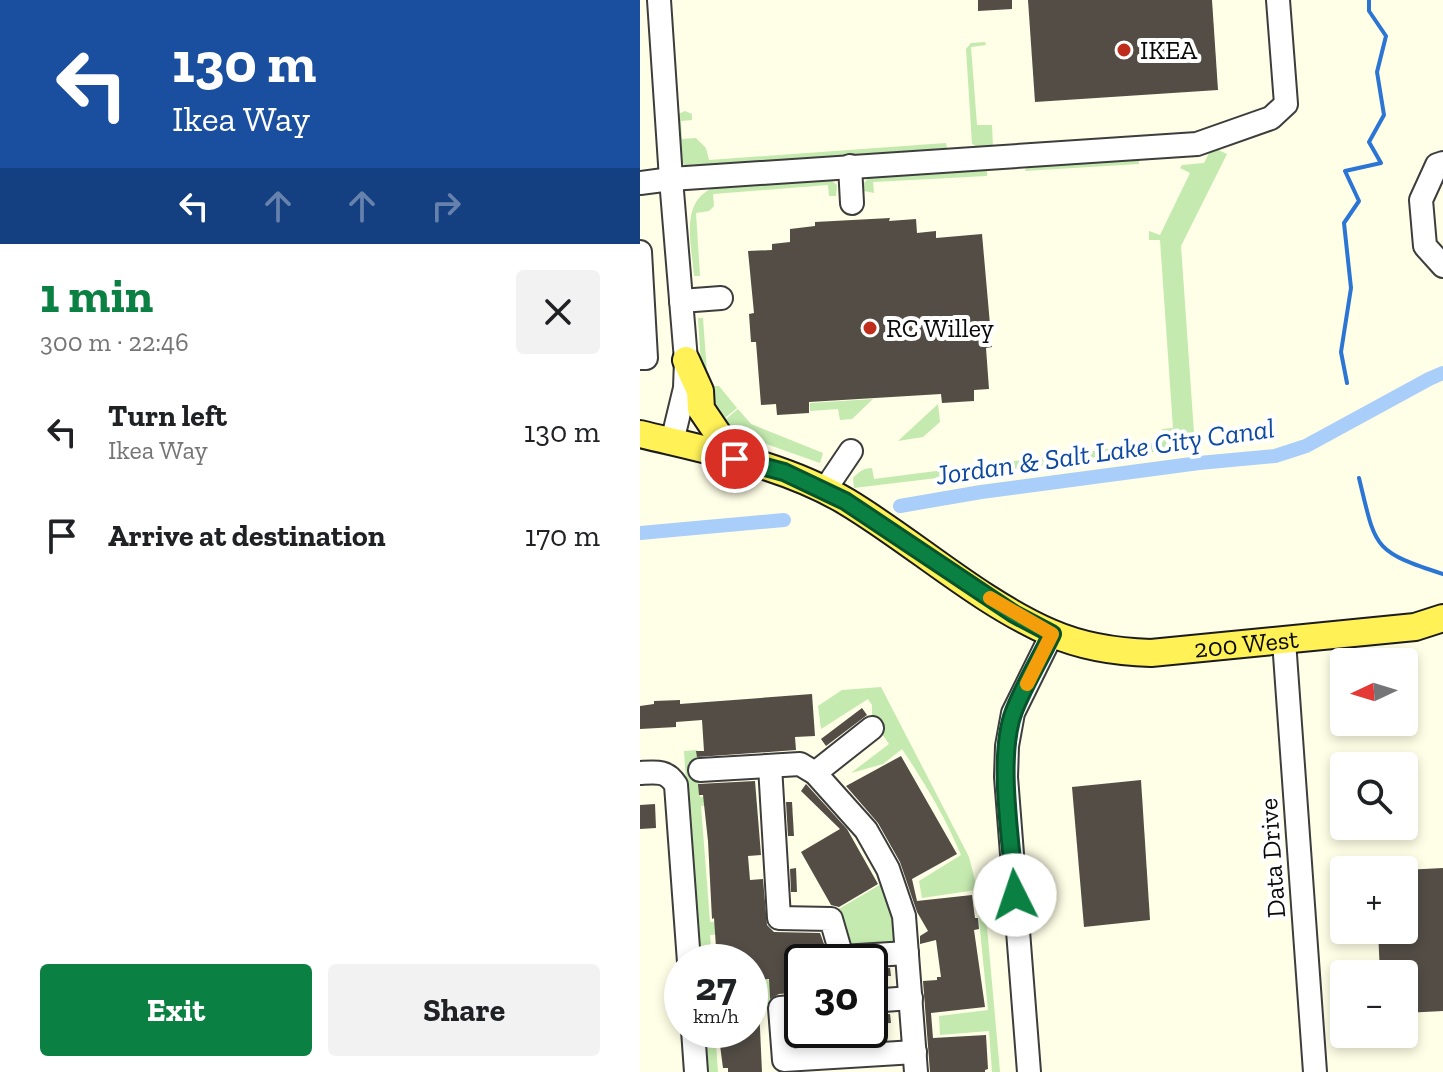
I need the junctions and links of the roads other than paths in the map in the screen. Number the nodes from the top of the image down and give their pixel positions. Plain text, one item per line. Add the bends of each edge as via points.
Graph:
1 (659, 0) edge
2 (1278, 0) edge
3 (650, 30) edge
4 (1443, 163) edge
5 (850, 166) junction
6 (671, 179) junction
7 (640, 183) edge
8 (852, 203) dead end
9 (640, 252) edge
10 (1443, 266) edge
11 (721, 298) dead end
12 (681, 301) junction
13 (640, 358) edge
14 (686, 360) junction
15 (640, 434) edge
16 (672, 442) junction
17 (851, 451) dead end
18 (735, 459) junction
19 (824, 491) junction
20 (1443, 618) edge
21 (1052, 634) junction
22 (1284, 641) junction
23 (872, 728) dead end
24 (770, 766) junction
25 (700, 770) dead end
26 (651, 772) edge
27 (815, 773) junction
28 (688, 944) edge
29 (907, 953) junction
30 (911, 998) junction
31 (888, 1000) edge
32 (784, 1008) edge
33 (694, 1048) edge
34 (916, 1062) edge
35 (696, 1072) edge
36 (1029, 1072) edge
37 (1315, 1072) edge

1 - 3 street
2 - 5 street via 1286,104 1271,118 1197,144
3 - 6 street
4 - 10 street via 1437,165 1421,200 1425,246
5 - 6 street
5 - 8 street
6 - 7 street
6 - 12 street
9 - 13 street via 646,358
11 - 12 street
12 - 14 street
14 - 16 street
14 - 18 main road via 700,391 701,409
15 - 16 main road, 200 West
16 - 18 main road, 200 West
17 - 19 street
18 - 19 main road, 200 West via 784,472
19 - 21 main road, 200 West
20 - 22 main road, 200 West via 1415,627
21 - 22 main road, 200 West via 1104,649 1151,653
21 - 36 street via 1013,713 1007,746
22 - 37 street, Data Drive
23 - 27 street
24 - 25 street
24 - 27 street via 800,764
24 - 29 street via 779,918 831,919 842,957
26 - 28 street via 671,777 678,794
27 - 29 street via 866,830 888,869 904,916
29 - 30 street
30 - 31 street
30 - 34 street
32 - 34 street via 784,1060
33 - 35 street

